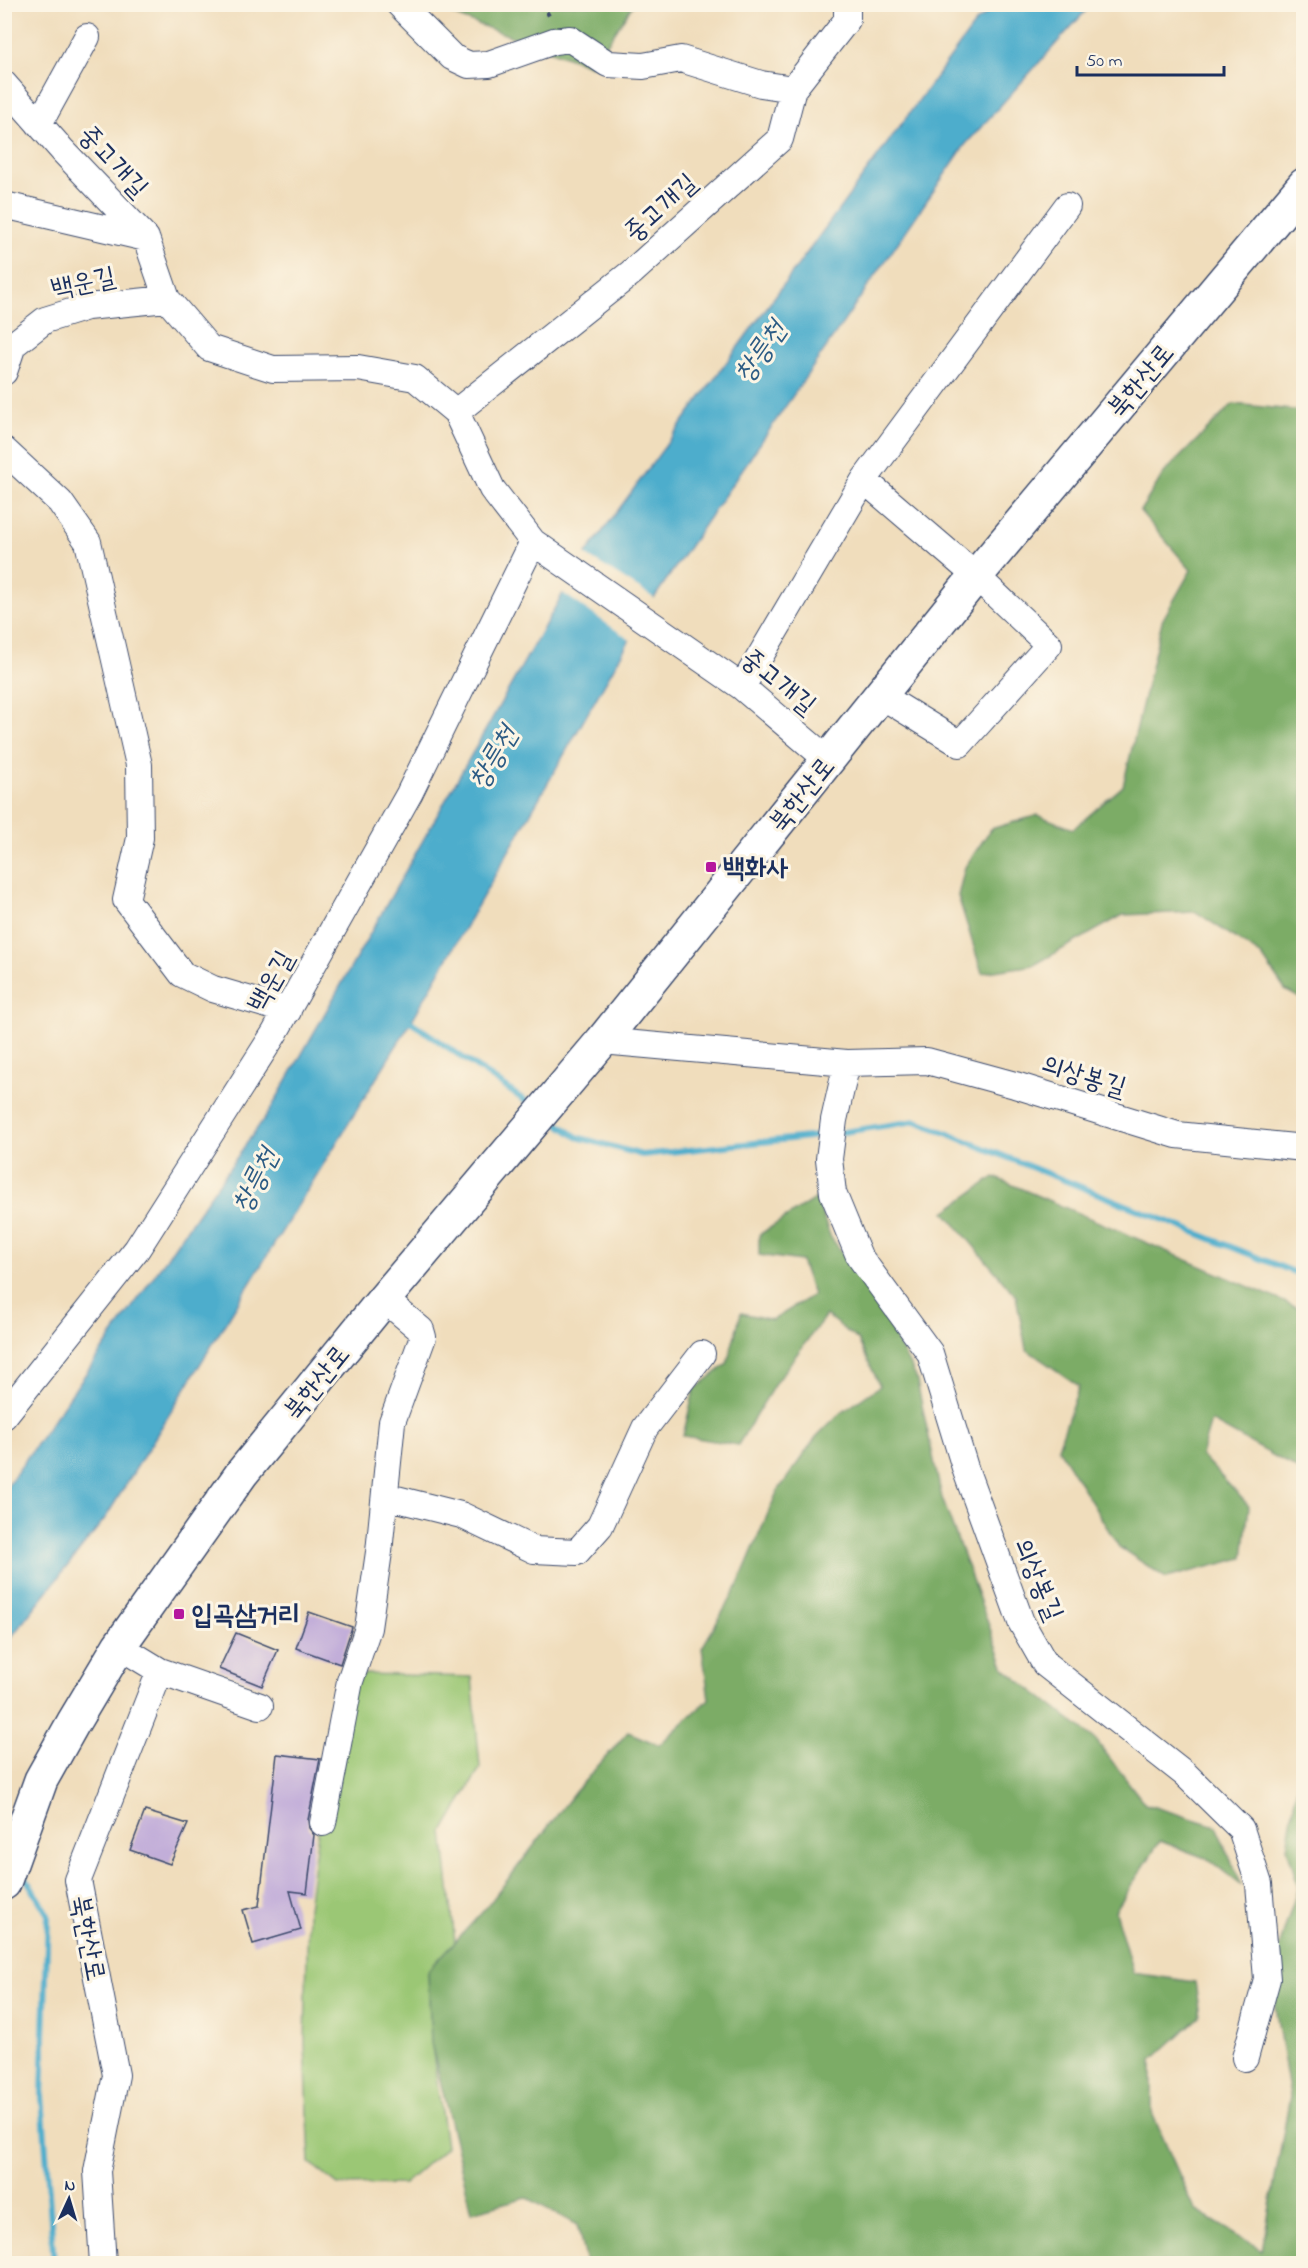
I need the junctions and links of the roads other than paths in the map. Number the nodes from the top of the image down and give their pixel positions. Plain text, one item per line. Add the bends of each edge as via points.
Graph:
1 (399, 4) edge
2 (847, 4) edge
3 (87, 37) dead end
4 (4, 84) edge
5 (793, 89) junction
6 (39, 124) junction
7 (1304, 184) edge
8 (4, 205) edge
9 (1067, 206) dead end
10 (146, 238) junction
11 (167, 299) junction
12 (4, 372) edge
13 (456, 412) junction
14 (4, 450) edge
15 (864, 480) junction
16 (533, 542) junction
17 (976, 576) junction
18 (742, 687) junction
19 (880, 696) junction
20 (828, 760) junction
21 (288, 1011) junction
22 (602, 1041) junction
23 (847, 1063) junction
24 (1304, 1148) edge
25 (384, 1299) junction
26 (702, 1354) dead end
27 (4, 1416) edge
28 (385, 1497) junction
29 (119, 1646) junction
30 (159, 1671) junction
31 (260, 1706) dead end
32 (41, 1780) junction
33 (323, 1823) dead end
34 (4, 1829) edge
35 (4, 1883) edge
36 (1245, 2058) dead end
37 (103, 2264) edge

1 - 5 street via 452,57 469,65 489,64 570,39 608,64 643,66 681,59 761,84
2 - 5 street, 중고개길 via 847,20
3 - 6 street, 중고개길
4 - 6 street, 중고개길
5 - 13 street, 중고개길 via 780,139 631,273
6 - 10 street, 중고개길
7 - 17 main road, 북한산로
8 - 10 street, 중고개길
9 - 15 street
10 - 11 street, 중고개길
11 - 12 street, 백운길 via 87,307 45,320 13,345
11 - 13 street, 중고개길 via 209,348 273,369 358,368 415,378
13 - 16 street, 중고개길 via 492,489
14 - 21 street via 60,502 88,542 139,765 140,838 126,900 182,975 213,989
15 - 17 street
15 - 18 street
16 - 18 street, 중고개길
16 - 21 street, 백운길 via 409,794
17 - 19 main road, 북한산로
17 - 19 street via 1049,645 960,744
18 - 20 street, 중고개길
19 - 20 main road, 북한산로
20 - 22 main road, 북한산로
21 - 27 street, 백운길 via 137,1249
22 - 23 street, 의상봉길
22 - 25 main road, 북한산로
23 - 24 street, 의상봉길 via 927,1061 1177,1135
23 - 36 street, 의상봉길 via 829,1159 833,1193 859,1256 930,1353 966,1471 1021,1622 1045,1664 1185,1774 1240,1829 1259,1884 1268,1980
25 - 28 street via 421,1330 423,1337 392,1422
25 - 29 main road, 북한산로 via 242,1473
26 - 28 street via 645,1428 600,1526 577,1552 534,1550 461,1515
28 - 33 street via 368,1628 350,1681
29 - 30 street
29 - 32 main road, 북한산로
30 - 31 street
30 - 37 street, 북한산로 via 78,1880 116,2075 97,2170
32 - 34 main road
32 - 35 main road

